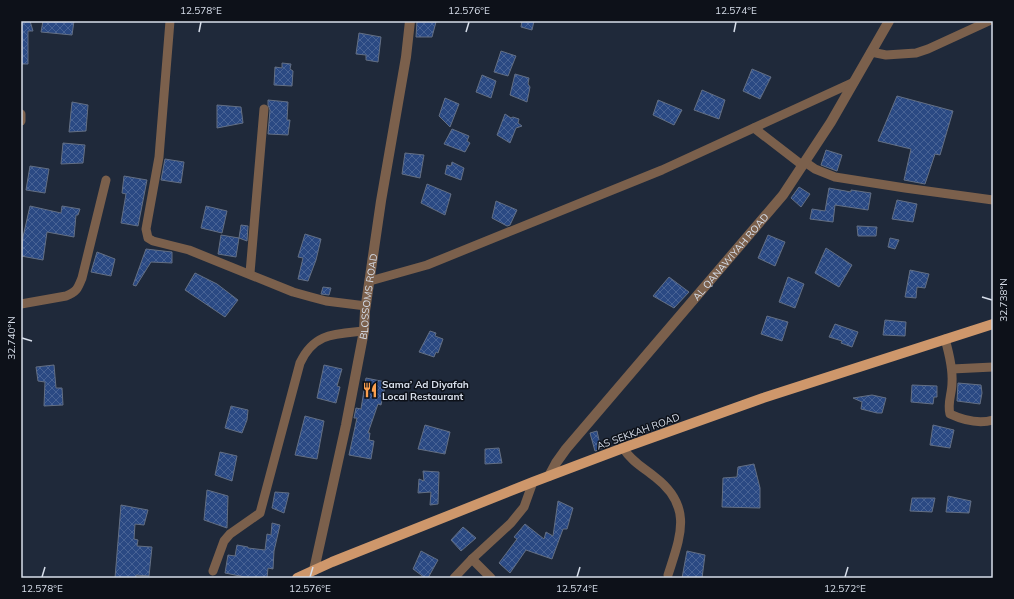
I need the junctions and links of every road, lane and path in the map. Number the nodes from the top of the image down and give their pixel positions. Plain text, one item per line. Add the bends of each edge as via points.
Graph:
1 (170, 21) edge
2 (410, 21) edge
3 (889, 21) edge
4 (989, 21) edge
5 (871, 52) junction
6 (854, 82) junction
7 (264, 109) dead end
8 (21, 114) edge
9 (21, 121) edge
10 (754, 128) junction
11 (803, 164) junction
12 (106, 180) dead end
13 (993, 200) edge
14 (250, 273) junction
15 (370, 281) junction
16 (21, 304) edge
17 (366, 306) junction
18 (993, 324) edge
19 (364, 331) junction
20 (945, 339) junction
21 (993, 366) edge
22 (952, 369) junction
23 (993, 420) edge
24 (623, 448) junction
25 (549, 476) junction
26 (534, 482) junction
27 (472, 559) junction
28 (314, 570) junction
29 (213, 571) dead end
30 (668, 575) dead end
31 (297, 578) edge
32 (454, 578) edge
33 (491, 578) edge

1 - 14 street via 159,157 146,229 148,238
2 - 15 street, BLOSSOMS ROAD
3 - 5 street, AL QANAWIYAH ROAD
4 - 5 street via 916,53 886,55
5 - 6 street, AL QANAWIYAH ROAD
6 - 10 street
6 - 11 street, AL QANAWIYAH ROAD
7 - 14 street
8 - 9 street
10 - 11 street
10 - 15 street via 662,170 478,246 427,265
11 - 13 street via 836,177
11 - 25 street, AL QANAWIYAH ROAD via 783,194 566,449
12 - 16 street via 82,278 77,289 66,296
14 - 17 street via 293,292 326,301
15 - 17 street, BLOSSOMS ROAD
17 - 19 street, BLOSSOMS ROAD
18 - 20 main road, AS SEKKAH ROAD
19 - 28 street, BLOSSOMS ROAD
19 - 29 street via 332,334 316,342 304,353 260,513 224,541
20 - 22 street
20 - 24 main road, AS SEKKAH ROAD via 763,398
21 - 22 street
22 - 23 street via 948,408 950,414 967,420
24 - 25 main road, AS SEKKAH ROAD
24 - 30 street via 674,497 680,514 681,533
25 - 26 main road, AS SEKKAH ROAD
26 - 27 street via 524,507 511,523
26 - 28 main road, AS SEKKAH ROAD
27 - 32 street
27 - 33 street
28 - 31 main road, AS SEKKAH ROAD

